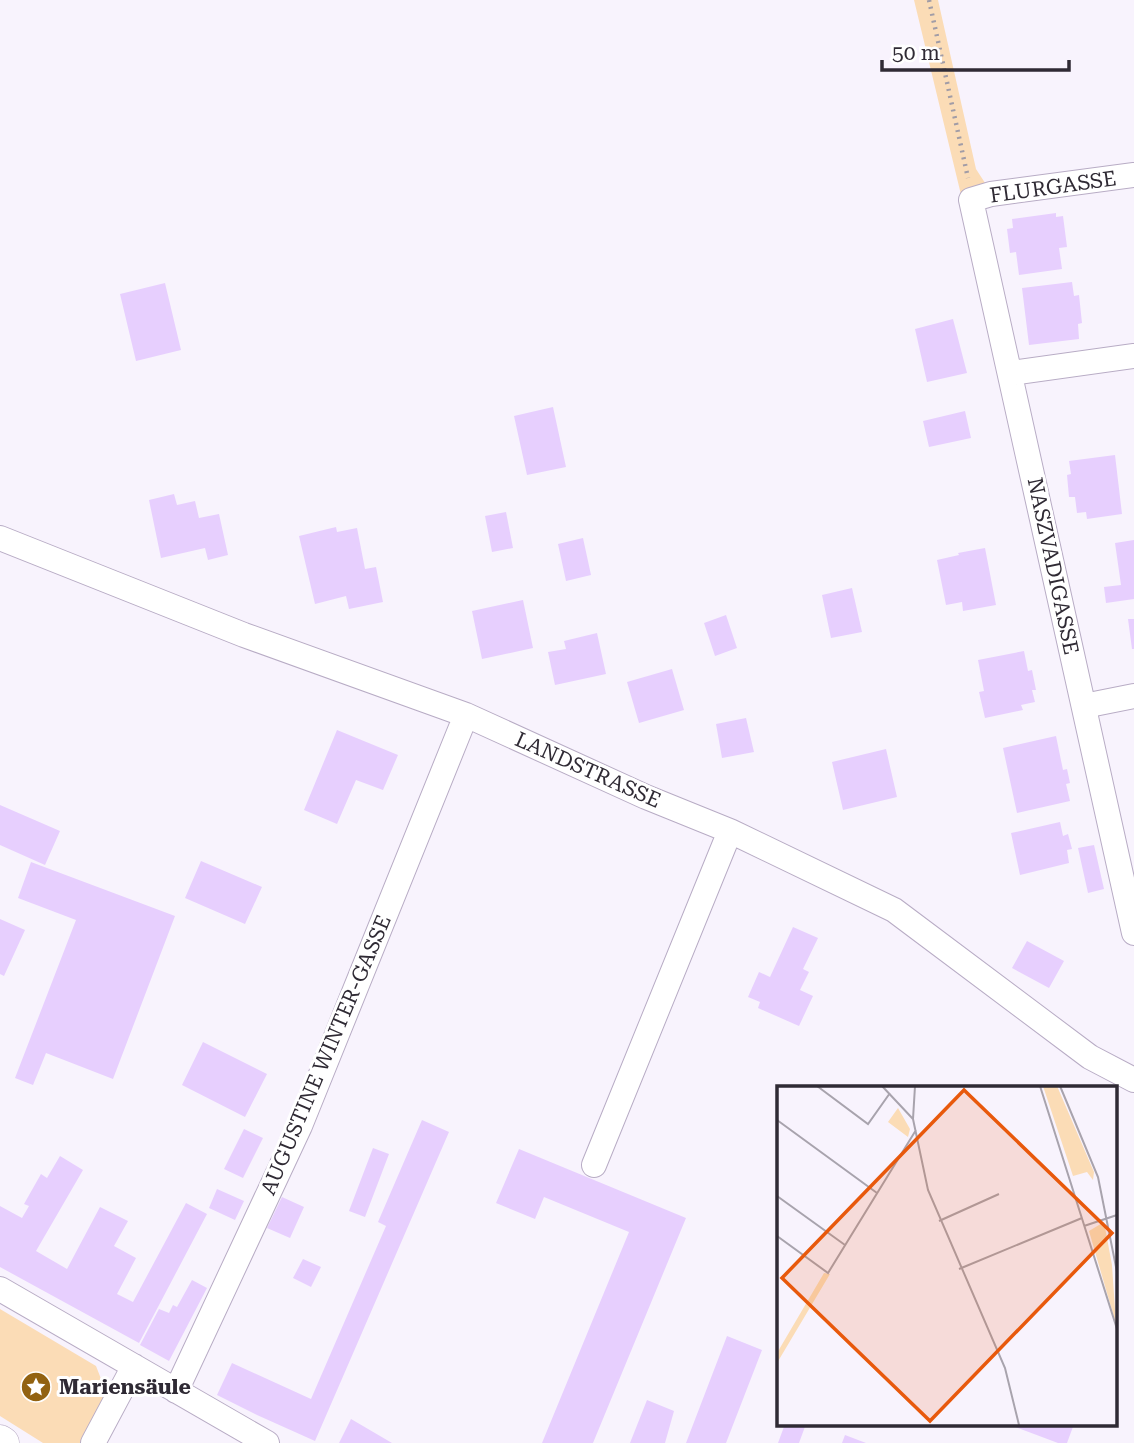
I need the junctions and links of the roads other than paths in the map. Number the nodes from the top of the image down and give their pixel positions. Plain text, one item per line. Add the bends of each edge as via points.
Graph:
1 (1134, 175) edge
2 (971, 200) joint
3 (1134, 356) edge
4 (1011, 373) junction
5 (0, 538) edge
6 (1134, 696) edge
7 (1084, 706) junction
8 (466, 715) junction
9 (730, 831) junction
10 (1134, 933) edge
11 (1134, 1080) edge
12 (594, 1165) dead end
13 (0, 1289) edge
14 (134, 1366) junction
15 (176, 1391) junction
16 (93, 1443) edge
17 (267, 1443) edge

1 - 2 street, FLURGASSE
2 - 4 street, NASZVADIGASSE
3 - 4 street
4 - 7 street, NASZVADIGASSE
5 - 8 street, LANDSTRASSE via 244,635
6 - 7 street
7 - 10 street, NASZVADIGASSE
8 - 9 street, LANDSTRASSE
8 - 15 street, AUGUSTINE WINTER-GASSE via 300,1126
9 - 11 street, LANDSTRASSE via 894,910 1090,1057
9 - 12 street
13 - 14 street
14 - 15 street
14 - 16 street
15 - 17 street

